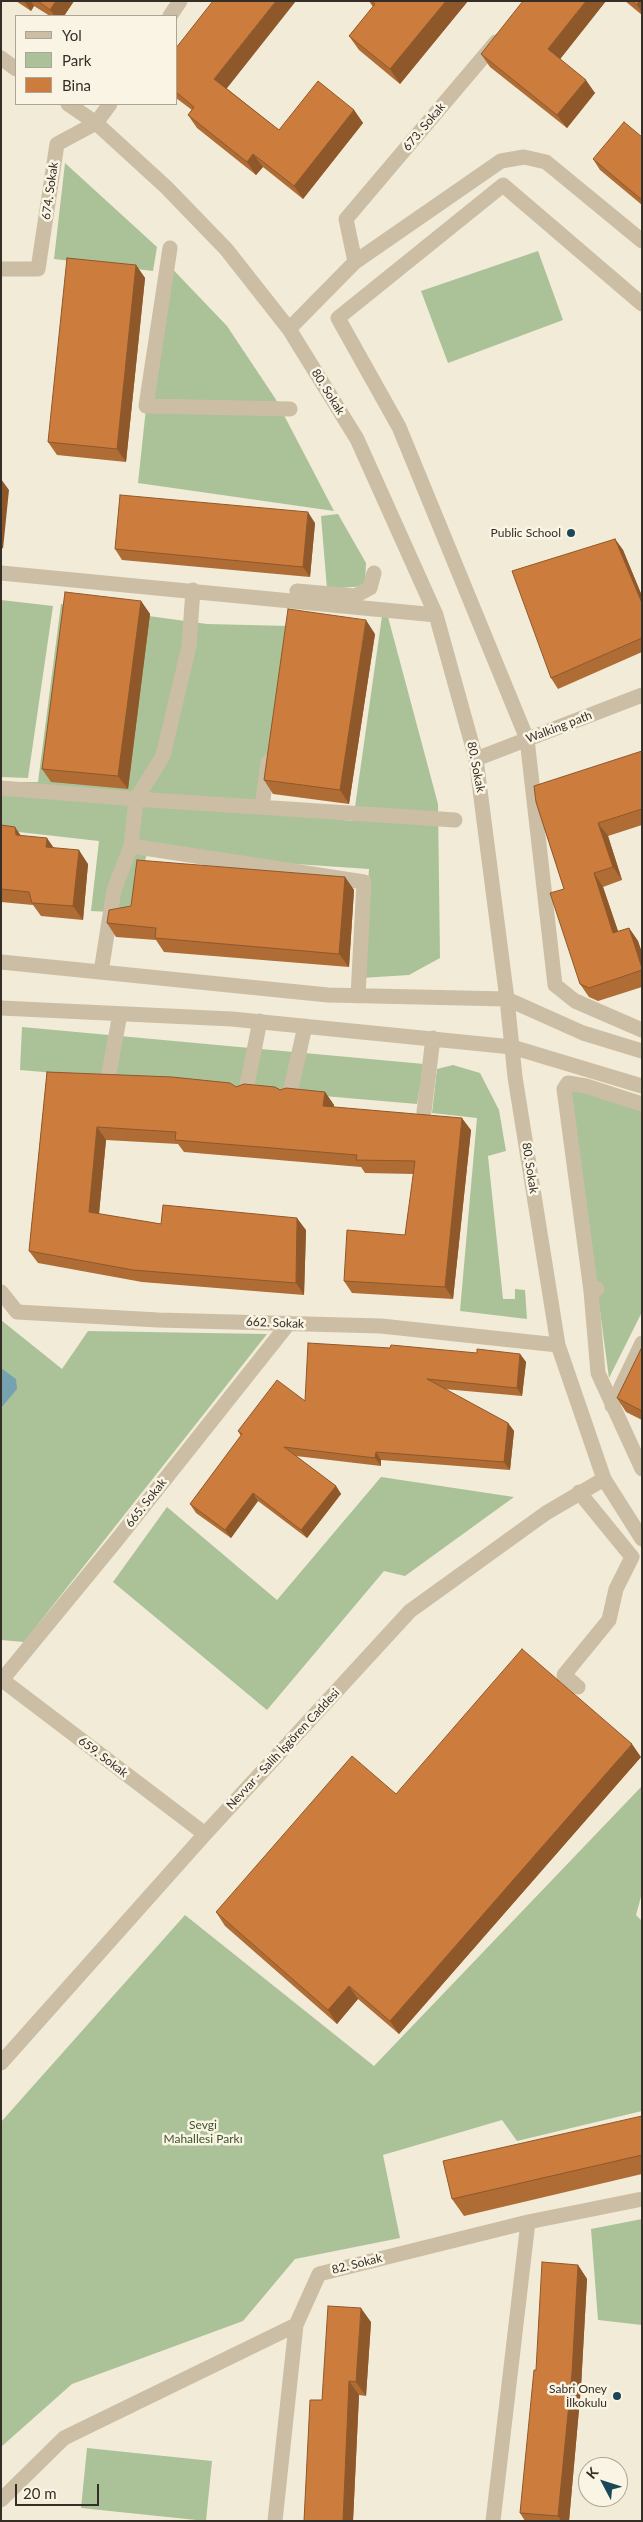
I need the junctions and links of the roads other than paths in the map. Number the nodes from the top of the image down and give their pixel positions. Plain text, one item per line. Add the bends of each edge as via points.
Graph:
1 (180, 1) edge
2 (171, 15) edge
3 (505, 31) edge
4 (1, 58) edge
5 (15, 67) edge
6 (69, 105) edge
7 (109, 105) edge
8 (96, 123) junction
9 (642, 241) edge
10 (170, 248) dead end
11 (355, 262) junction
12 (1, 269) edge
13 (642, 304) edge
14 (289, 330) junction
15 (290, 408) dead end
16 (1, 567) edge
17 (1, 573) edge
18 (374, 573) dead end
19 (193, 590) junction
20 (291, 601) junction
21 (436, 615) junction
22 (288, 621) edge
23 (642, 695) edge
24 (527, 739) junction
25 (270, 748) edge
26 (476, 759) junction
27 (1, 788) edge
28 (136, 799) junction
29 (262, 807) junction
30 (455, 820) dead end
31 (131, 846) junction
32 (1, 962) edge
33 (101, 972) junction
34 (358, 996) junction
35 (507, 999) junction
36 (1, 1008) edge
37 (120, 1014) junction
38 (260, 1022) junction
39 (304, 1026) junction
40 (642, 1030) edge
41 (433, 1038) junction
42 (512, 1047) junction
43 (642, 1052) edge
44 (108, 1078) edge
45 (642, 1086) edge
46 (246, 1090) edge
47 (290, 1093) edge
48 (642, 1104) edge
49 (424, 1112) dead end
50 (1, 1292) edge
51 (289, 1323) junction
52 (642, 1343) edge
53 (558, 1345) junction
54 (612, 1406) junction
55 (642, 1469) edge
56 (604, 1479) junction
57 (579, 1492) junction
58 (642, 1539) edge
59 (2, 1680) edge
60 (578, 1687) dead end
61 (205, 1834) junction
62 (1, 2063) edge
63 (642, 2199) edge
64 (528, 2222) junction
65 (296, 2325) junction
66 (1, 2500) edge
67 (275, 2521) edge
68 (493, 2521) edge

1 - 2 street
3 - 11 street, 673. Sokak via 346,219
4 - 5 street
6 - 8 street, 80. Sokak
7 - 8 street, 674. Sokak
8 - 12 street, 674. Sokak via 56,144 38,269
8 - 14 street, 80. Sokak via 166,187 226,249
9 - 11 street via 546,162 524,157 501,161
10 - 15 street via 146,406
11 - 14 street
13 - 24 street via 503,184 338,318 399,427
14 - 21 street, 80. Sokak via 357,439
16 - 18 street via 355,596 370,588
17 - 19 street
19 - 20 street
19 - 28 street via 189,646 162,756
20 - 21 street
20 - 22 street
21 - 26 street, 80. Sokak
23 - 24 street, Walking path
24 - 26 street, Walking path
24 - 40 street via 555,985 575,1001
25 - 29 street
26 - 35 street, 80. Sokak
27 - 28 street
28 - 29 street
28 - 31 street
29 - 30 street
31 - 33 street via 114,890
31 - 34 street via 364,882
32 - 33 street
33 - 34 street
34 - 35 street
35 - 42 street, 80. Sokak
35 - 43 street via 583,1034
36 - 37 street
37 - 38 street
37 - 44 street
38 - 39 street
38 - 46 street
39 - 41 street
39 - 47 street
41 - 42 street
41 - 49 street
42 - 45 street
42 - 53 street, 80. Sokak
48 - 54 street via 586,1086 568,1083 564,1089 594,1290 598,1373
50 - 51 street, 662. Sokak via 18,1312
51 - 53 street, 662. Sokak via 380,1326
51 - 59 street, 665. Sokak
52 - 54 street
53 - 56 street, 80. Sokak
54 - 55 street
56 - 57 street, Nevvar - Salih İşgören Caddesi
56 - 58 street, 80. Sokak
57 - 60 street via 632,1557 616,1589 609,1620 564,1675
57 - 61 street, Nevvar - Salih İşgören Caddesi via 410,1611
59 - 61 street, 659. Sokak
61 - 62 street, Nevvar - Salih İşgören Caddesi
63 - 64 street, 82. Sokak
64 - 65 street, 82. Sokak via 319,2274
64 - 68 street
65 - 66 street via 64,2438
65 - 67 street, 82. Sokak

